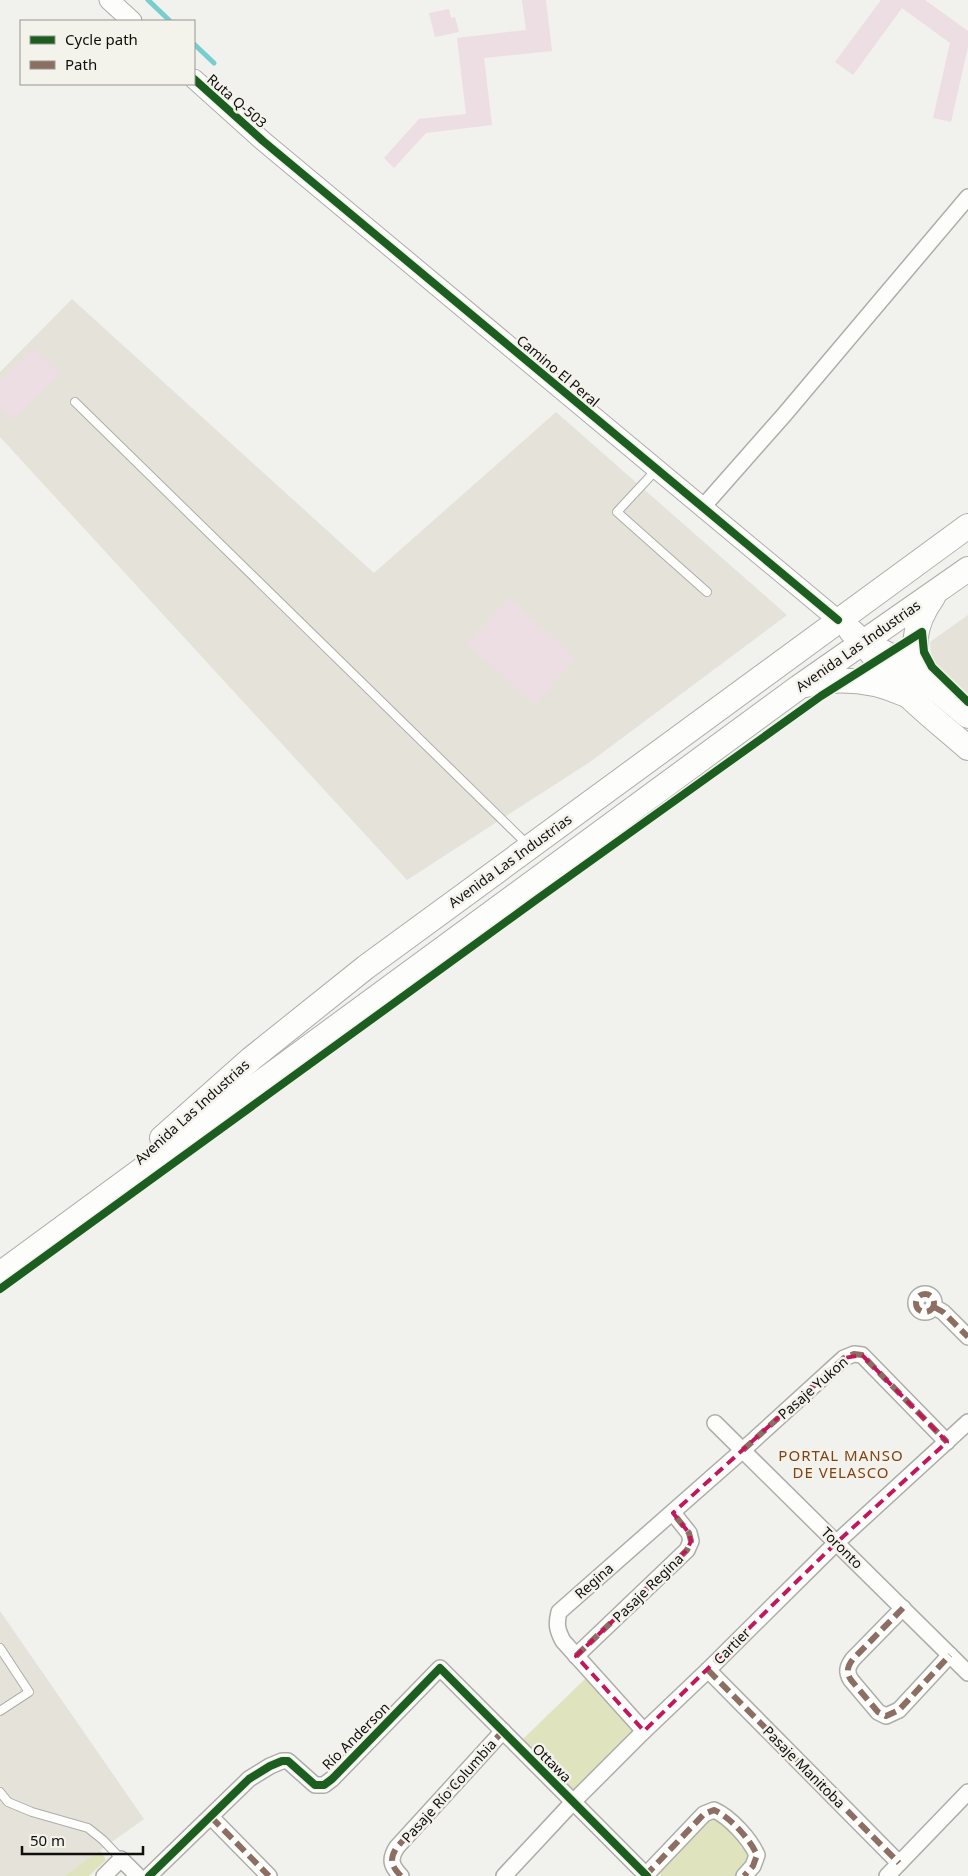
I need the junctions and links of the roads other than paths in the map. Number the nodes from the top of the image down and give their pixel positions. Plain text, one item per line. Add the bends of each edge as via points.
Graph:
1 (109, 0) edge
2 (131, 20) edge
3 (195, 80) edge
4 (263, 141) joint
5 (968, 197) edge
6 (75, 402) dead end
7 (656, 470) junction
8 (702, 508) junction
9 (968, 526) edge
10 (968, 569) edge
11 (939, 590) junction
12 (707, 592) dead end
13 (838, 620) junction
14 (863, 642) junction
15 (799, 687) junction
16 (918, 689) junction
17 (968, 716) edge
18 (968, 748) edge
19 (530, 846) junction
20 (72, 1220) junction
21 (0, 1274) edge
22 (934, 1307) dead end
23 (968, 1337) edge
24 (968, 1422) edge
25 (715, 1423) dead end
26 (947, 1442) junction
27 (743, 1450) junction
28 (673, 1513) junction
29 (836, 1542) junction
30 (903, 1608) junction
31 (0, 1648) edge
32 (950, 1655) junction
33 (576, 1656) junction
34 (440, 1668) joint
35 (708, 1670) junction
36 (968, 1673) edge
37 (0, 1711) edge
38 (503, 1731) junction
39 (644, 1731) junction
40 (0, 1792) edge
41 (968, 1792) edge
42 (573, 1802) junction
43 (210, 1817) junction
44 (121, 1859) junction
45 (899, 1864) junction
46 (104, 1876) edge
47 (138, 1876) edge
48 (149, 1876) edge
49 (269, 1876) edge
50 (401, 1876) edge
51 (504, 1876) edge
52 (646, 1876) edge
53 (744, 1876) edge
54 (887, 1876) edge

1 - 2 street
3 - 4 street, Ruta Q-503
4 - 7 street, Camino El Peral
5 - 8 street
6 - 19 lane
7 - 8 street, Camino El Peral
7 - 12 lane via 617,512
8 - 13 street, Camino El Peral
9 - 13 main road, Avenida Las Industrias
10 - 11 main road, Avenida Las Industrias
11 - 14 main road, Avenida Las Industrias
11 - 16 main road via 920,617 915,636
13 - 14 main road
13 - 19 main road, Avenida Las Industrias
14 - 15 main road, Avenida Las Industrias
14 - 16 main road via 891,678
15 - 16 main road via 849,680
15 - 20 main road, Avenida Las Industrias
16 - 17 main road
16 - 18 main road
19 - 20 main road, Avenida Las Industrias via 300,1018 216,1089
20 - 21 main road, Avenida Las Industrias
22 - 23 street
24 - 26 street, Cartier
25 - 27 street, Toronto
26 - 27 street, Pasaje Yukon via 862,1355 854,1354 844,1358
26 - 29 street, Cartier
27 - 28 street, Regina
27 - 29 street, Toronto
28 - 33 street, Pasaje Regina via 689,1533 691,1542 687,1550
28 - 33 street, Regina via 559,1612 557,1630
29 - 30 street, Toronto
29 - 35 street, Cartier
30 - 32 street, Toronto
30 - 32 street via 848,1666 850,1680 878,1712 886,1716 899,1710
31 - 37 lane via 29,1692
32 - 36 street, Toronto
33 - 39 street, Regina
34 - 38 street, Ottawa
34 - 43 street, Río Anderson via 332,1779 315,1785 292,1763 282,1760 249,1779
35 - 39 street, Cartier
35 - 45 street, Pasaje Manitoba
38 - 42 street, Ottawa
38 - 50 street, Pasaje Río Columbia via 397,1847 391,1861
39 - 42 street, Cartier
40 - 44 lane via 8,1802 32,1812 88,1828
41 - 45 street
42 - 51 street, Cartier
42 - 52 street, Ottawa
43 - 48 street
43 - 49 street
44 - 46 street
44 - 47 street
45 - 54 street
52 - 53 street via 704,1814 714,1810 723,1814 753,1846 757,1855

